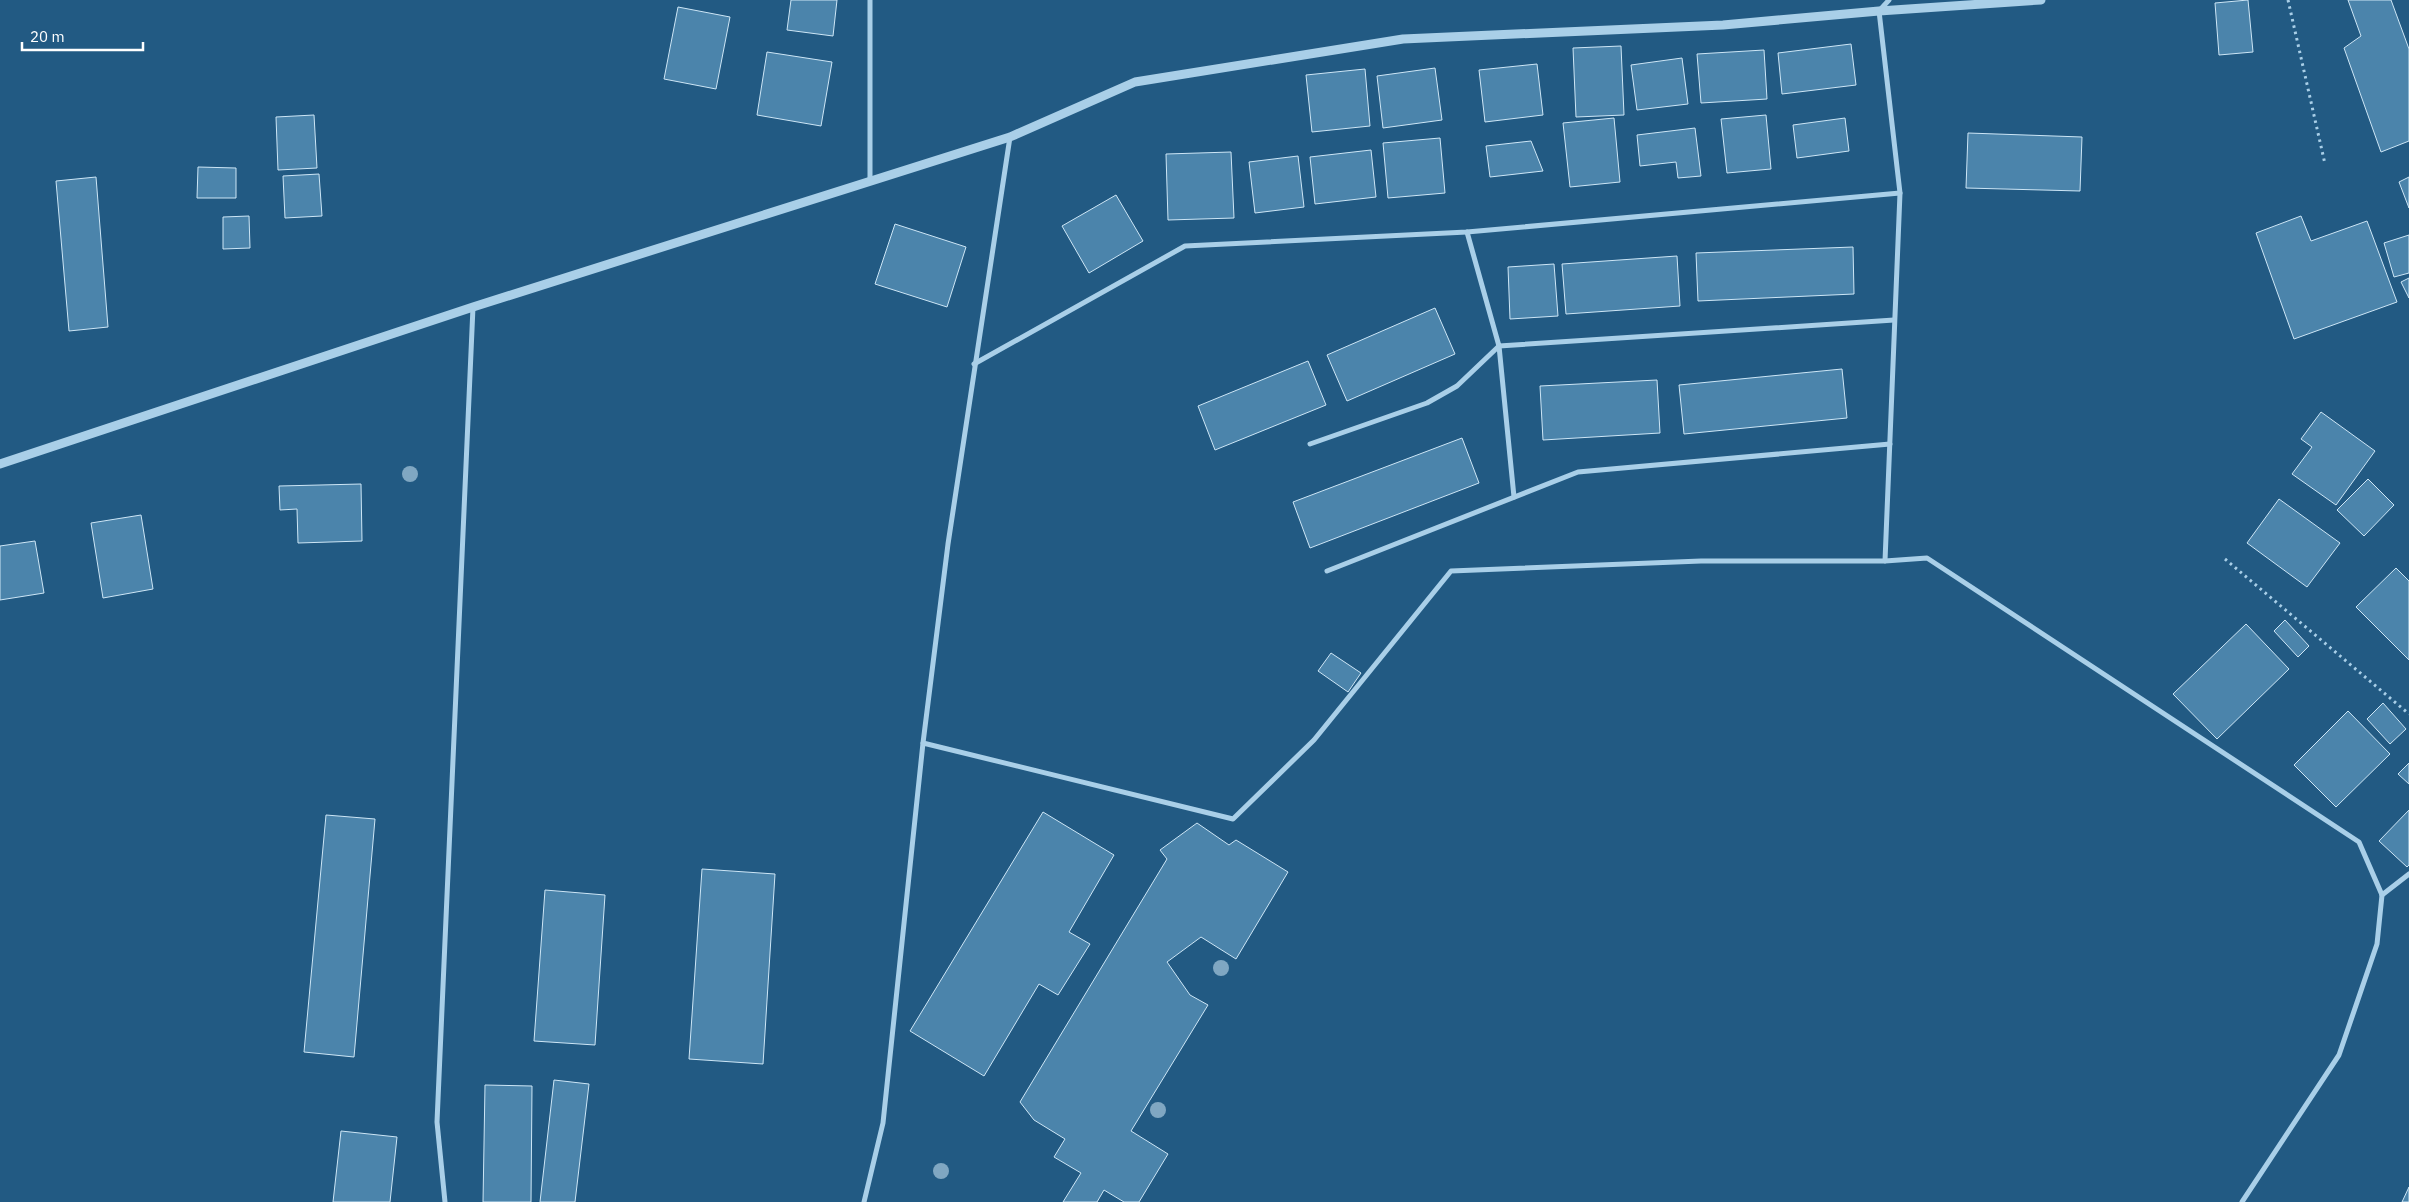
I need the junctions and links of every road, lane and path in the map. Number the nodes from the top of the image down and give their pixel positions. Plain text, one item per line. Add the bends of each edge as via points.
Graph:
1 (870, 0) edge
2 (1889, 0) edge
3 (2041, 0) edge
4 (2288, 0) edge
5 (1879, 11) junction
6 (1010, 136) junction
7 (2325, 164) dead end
8 (870, 181) junction
9 (1900, 193) junction
10 (1467, 232) junction
11 (474, 307) junction
12 (1894, 320) junction
13 (1499, 346) junction
14 (974, 364) junction
15 (1310, 444) dead end
16 (1890, 444) junction
17 (0, 464) edge
18 (1514, 498) junction
19 (2225, 559) dead end
20 (1885, 561) junction
21 (1327, 571) dead end
22 (2409, 714) edge
23 (923, 743) junction
24 (2409, 874) edge
25 (2382, 895) junction
26 (445, 1202) edge
27 (864, 1202) edge
28 (2242, 1202) edge

1 - 8 street
2 - 5 street
3 - 5 street
4 - 7 path
5 - 6 street via 1723,25 1403,39 1135,82
5 - 9 street
6 - 8 street
6 - 14 street
8 - 11 street
9 - 10 street
9 - 12 street
10 - 13 street
10 - 14 street via 1185,246
11 - 17 street
11 - 26 street via 437,1122
12 - 13 street
12 - 16 street
13 - 15 street via 1456,386 1427,403
13 - 18 street
14 - 23 street
16 - 18 street via 1578,472
16 - 20 street
18 - 21 street
19 - 22 path
20 - 23 street via 1701,561 1451,571 1314,740 1234,818
20 - 25 street via 1927,558 2359,842
23 - 27 street via 883,1123
24 - 25 street
25 - 28 street via 2377,944 2339,1056

